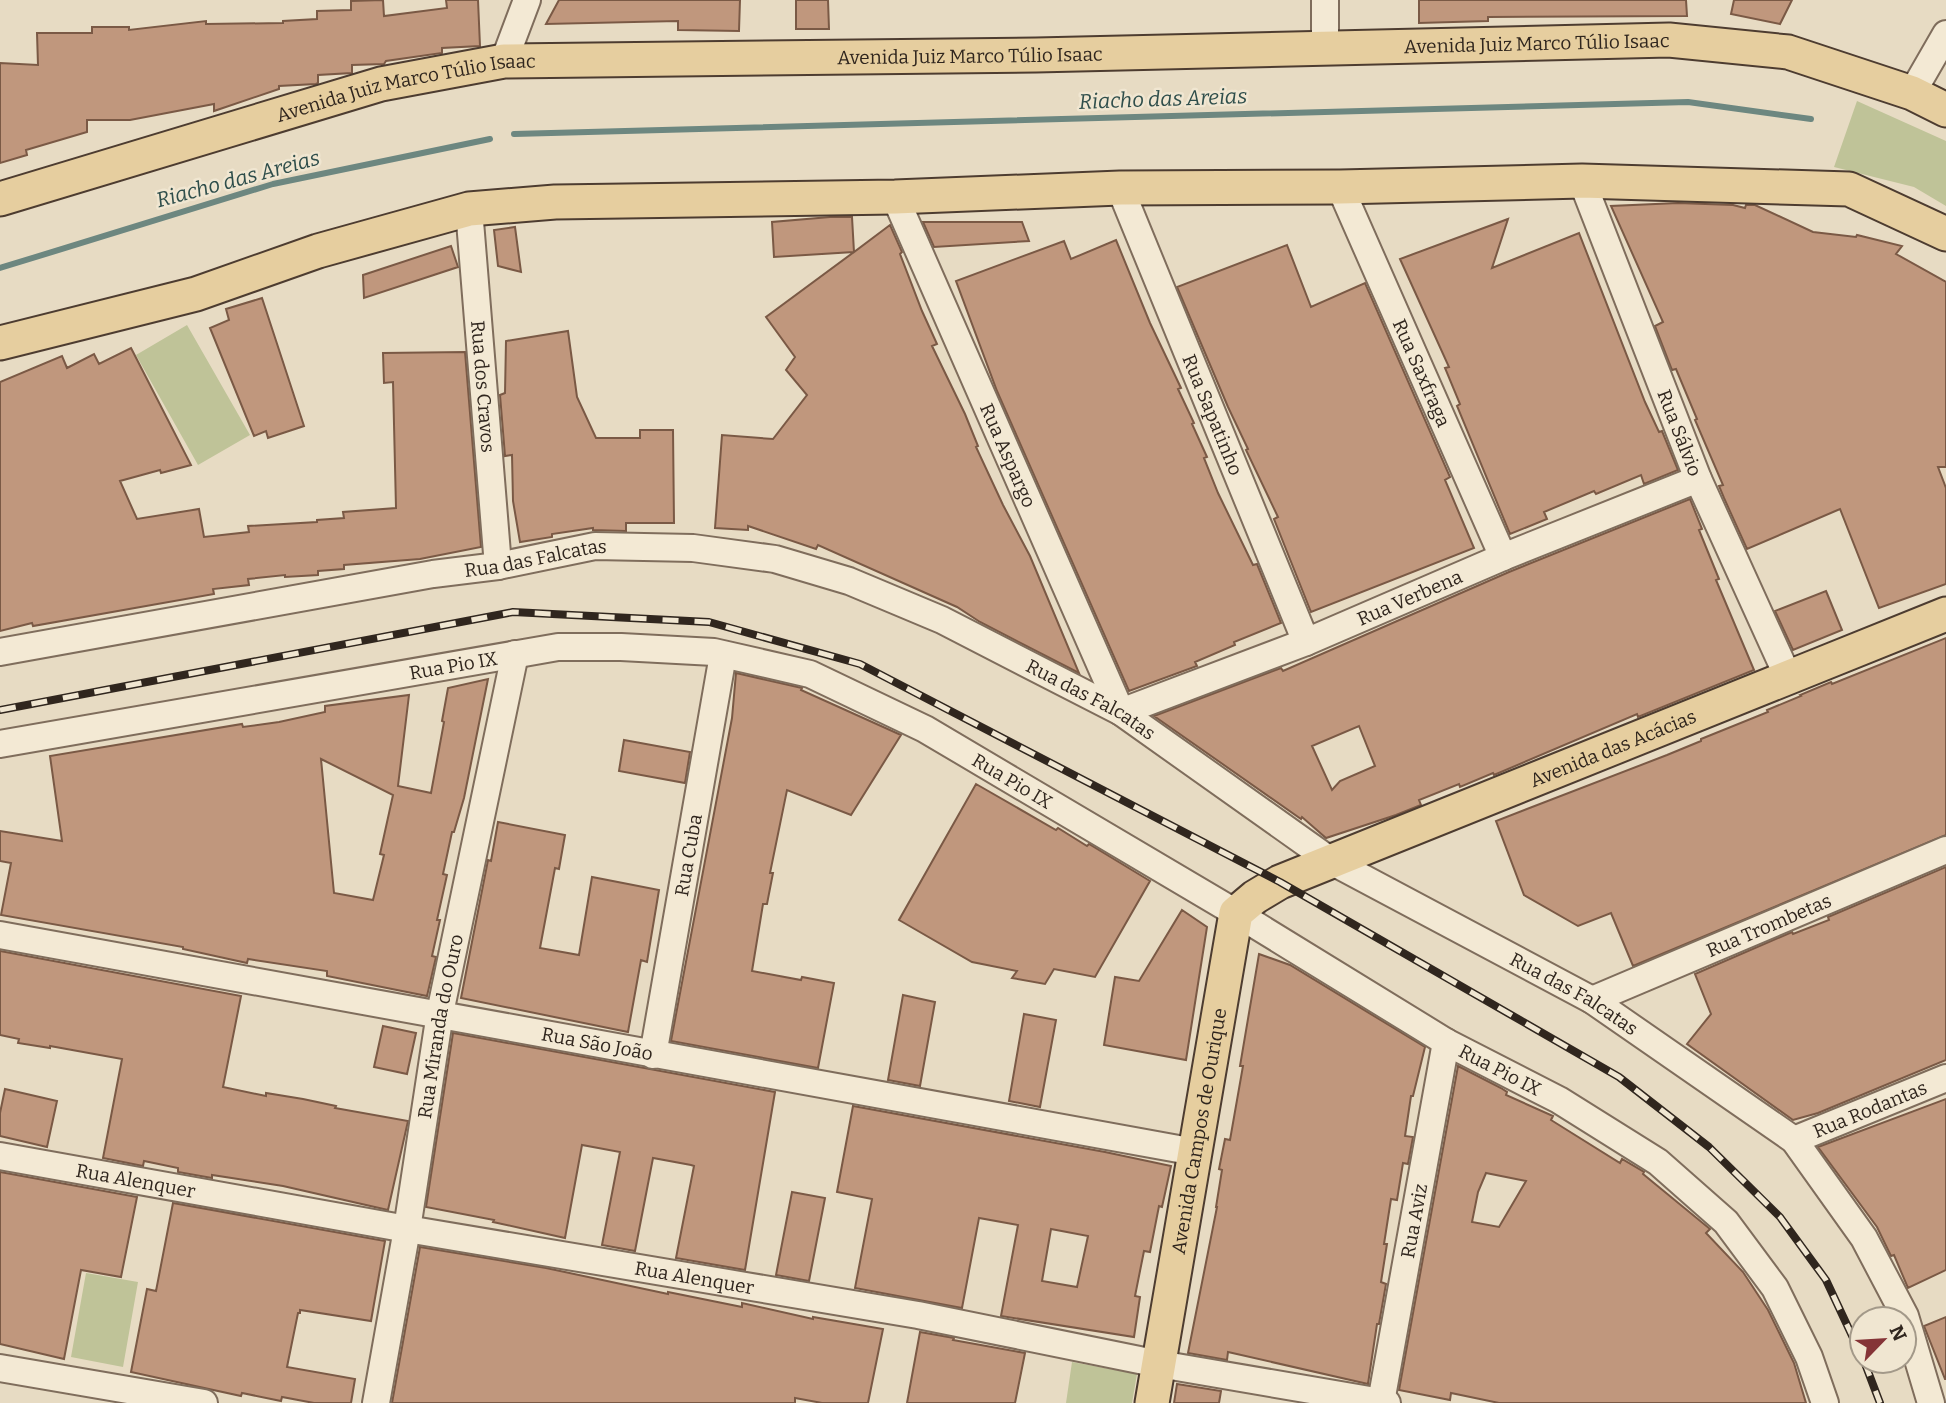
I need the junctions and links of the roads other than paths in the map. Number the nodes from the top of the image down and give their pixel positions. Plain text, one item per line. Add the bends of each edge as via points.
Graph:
1 (527, 0) edge
2 (1325, 0) edge
3 (1946, 34) edge
4 (1325, 47) junction
5 (504, 61) junction
6 (1912, 93) junction
7 (1946, 110) edge
8 (1582, 181) junction
9 (1340, 187) junction
10 (1120, 188) junction
11 (895, 197) junction
12 (0, 199) edge
13 (469, 209) junction
14 (1946, 234) edge
15 (0, 343) edge
16 (1698, 479) junction
17 (1503, 558) junction
18 (498, 566) junction
19 (1946, 614) edge
20 (1306, 642) junction
21 (0, 652) edge
22 (516, 654) junction
23 (723, 654) junction
24 (1788, 677) junction
25 (1121, 712) junction
26 (0, 744) edge
27 (1946, 850) edge
28 (1331, 861) junction
29 (1236, 913) junction
30 (0, 935) edge
31 (1591, 1000) junction
32 (439, 1013) junction
33 (1446, 1042) junction
34 (653, 1055) junction
35 (1946, 1078) edge
36 (1794, 1140) junction
37 (1195, 1152) junction
38 (0, 1156) edge
39 (407, 1229) junction
40 (1159, 1364) junction
41 (0, 1368) edge
42 (1384, 1402) edge
43 (204, 1403) edge
44 (376, 1403) edge
45 (1152, 1403) edge
46 (1825, 1403) edge
47 (1931, 1403) edge

1 - 5 street
2 - 4 street
3 - 6 street
4 - 5 main road, Avenida Juiz Marco Túlio Isaac
4 - 6 main road, Avenida Juiz Marco Túlio Isaac via 1669,40 1788,52
5 - 12 main road, Avenida Juiz Marco Túlio Isaac via 381,84
6 - 7 main road, Avenida Juiz Marco Túlio Isaac
8 - 9 main road
8 - 14 main road via 1849,189
8 - 16 street, Rua Sálvio
9 - 10 main road
9 - 17 street, Rua Saxfraga
10 - 11 main road
10 - 20 street, Rua Sapatinho
11 - 13 main road via 555,202
11 - 25 street, Rua Aspargo
13 - 15 main road via 318,251 196,294
13 - 18 street, Rua dos Cravos
16 - 17 street, Rua Verbena
16 - 24 street, Rua Sálvio
17 - 20 street, Rua Verbena
18 - 21 street, Rua das Falcatas
18 - 25 street, Rua das Falcatas via 595,546 693,548 775,559 849,581 942,620
19 - 24 main road, Avenida das Acácias
20 - 25 street, Rua Verbena
22 - 23 street, Rua Pio IX via 583,647
22 - 26 street, Rua Pio IX
22 - 32 street, Rua Miranda do Ouro
23 - 29 street, Rua Pio IX via 810,674 925,729
23 - 34 street, Rua Cuba
24 - 28 main road, Avenida das Acácias
25 - 28 street, Rua das Falcatas
27 - 31 street, Rua Trombetas
28 - 29 main road, Avenida das Acácias via 1280,882
28 - 31 street, Rua das Falcatas
29 - 33 street, Rua Pio IX
29 - 37 main road, Avenida Campos de Ourique
30 - 32 street, Rua São João
31 - 36 street, Rua das Falcatas
32 - 34 street, Rua São João
32 - 39 street, Rua Miranda do Ouro
33 - 42 street, Rua Aviz
33 - 46 street, Rua Pio IX via 1559,1100 1658,1162 1726,1222 1775,1288 1809,1357
34 - 37 street, Rua São João
35 - 36 street, Rua Rodantas
36 - 47 street, Rua das Falcatas via 1864,1238 1905,1316
37 - 40 main road, Avenida Campos de Ourique
38 - 39 street, Rua Alenquer
39 - 40 street, Rua Alenquer via 918,1315
39 - 44 street, Rua Miranda do Ouro
40 - 42 street, Rua Alenquer
40 - 45 main road, Avenida Campos de Ourique
41 - 43 street

